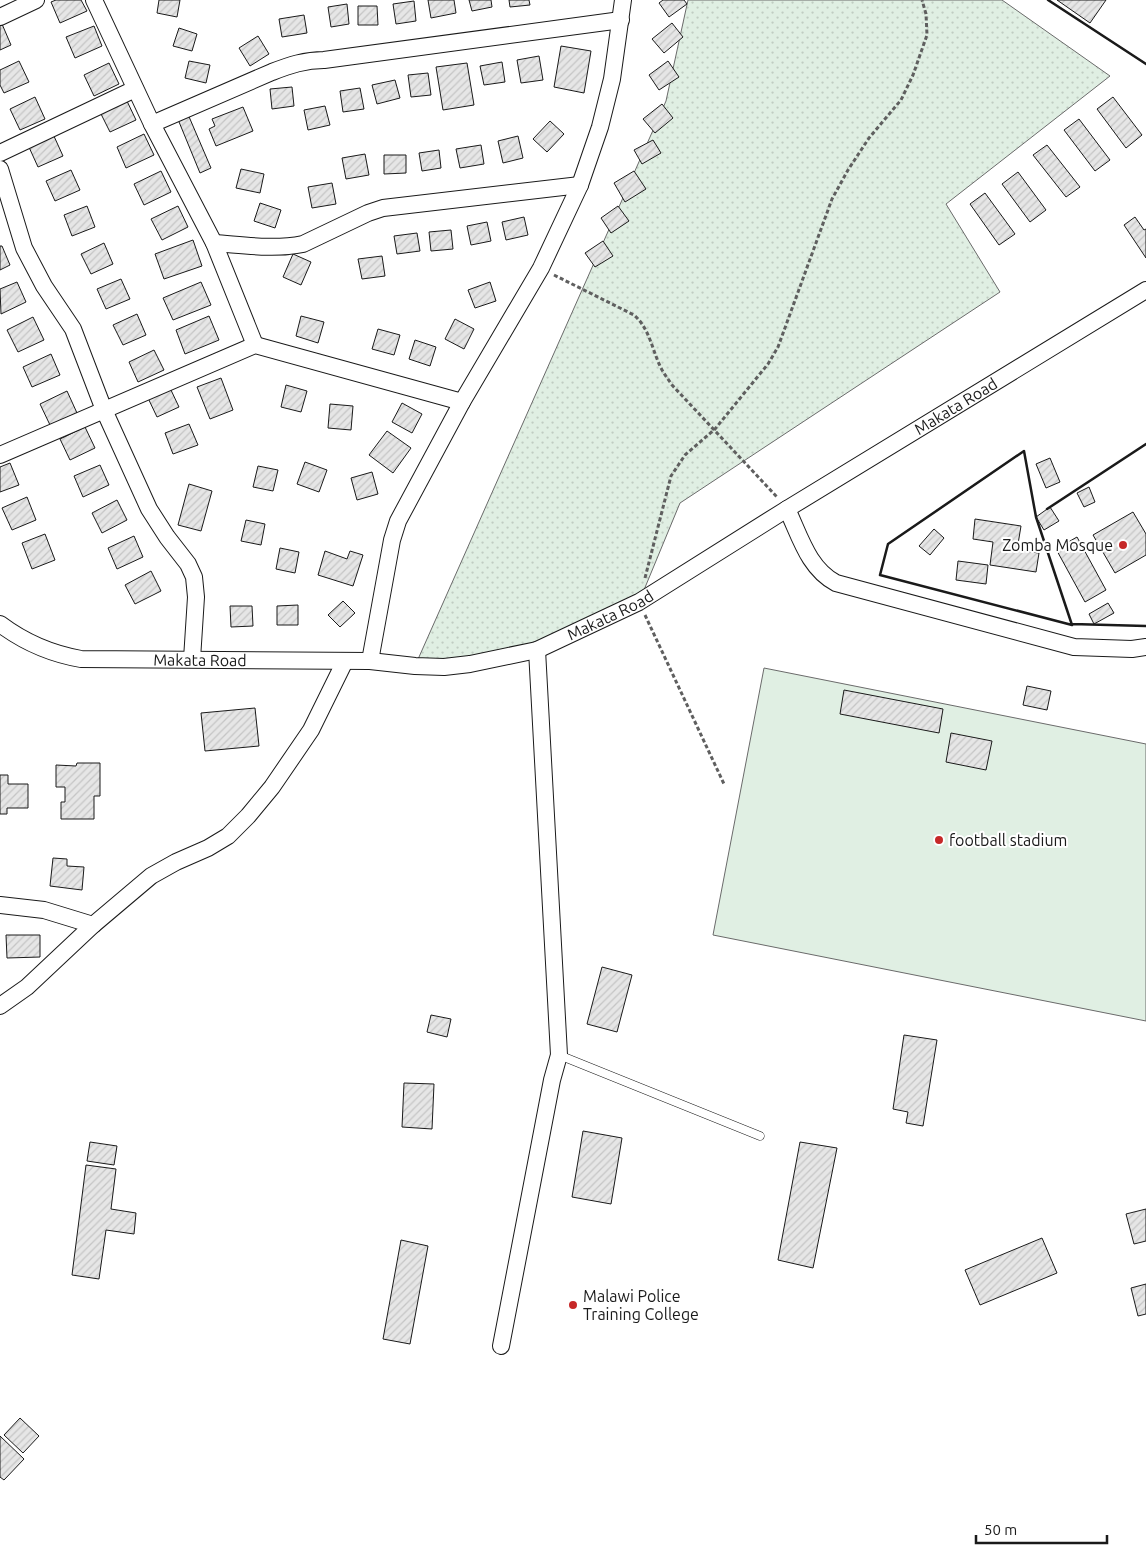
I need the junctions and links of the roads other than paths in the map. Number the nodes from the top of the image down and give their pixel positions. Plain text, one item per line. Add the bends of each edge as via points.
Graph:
1 (36, 0) edge
2 (94, 0) edge
3 (623, 0) edge
4 (0, 17) edge
5 (621, 20) junction
6 (135, 89) junction
7 (152, 124) junction
8 (0, 153) edge
9 (0, 170) edge
10 (580, 185) junction
11 (214, 243) junction
12 (1146, 290) edge
13 (255, 345) junction
14 (462, 402) junction
15 (104, 410) junction
16 (0, 455) edge
17 (788, 509) junction
18 (0, 624) edge
19 (7, 639) edge
20 (1146, 647) edge
21 (537, 650) junction
22 (192, 659) junction
23 (345, 661) junction
24 (370, 661) junction
25 (0, 906) edge
26 (93, 925) junction
27 (0, 1006) edge
28 (559, 1055) junction
29 (760, 1136) dead end
30 (502, 1346) dead end

1 - 4 street
2 - 6 street
3 - 5 street
5 - 7 street via 307,60
5 - 10 street via 606,103
6 - 7 street
6 - 8 street
7 - 11 street
9 - 15 street via 24,248 44,286 73,329
10 - 11 street via 383,208 304,244
10 - 14 street via 540,268
11 - 13 street
12 - 17 street, Makata Road
13 - 14 street
13 - 15 street
14 - 24 street via 398,521
15 - 16 street
15 - 22 street via 149,509 194,577
17 - 20 street via 809,557 827,578 836,583 1074,647
17 - 21 street, Makata Road via 639,602
18 - 19 street, Makata Road
19 - 22 street, Makata Road via 81,660
21 - 24 street, Makata Road via 444,667
21 - 28 street
22 - 23 street, Makata Road
23 - 24 street, Makata Road
23 - 26 street via 311,730 248,816 228,836 151,876
25 - 26 street via 44,910
26 - 27 street via 27,987
28 - 29 lane
28 - 30 street

